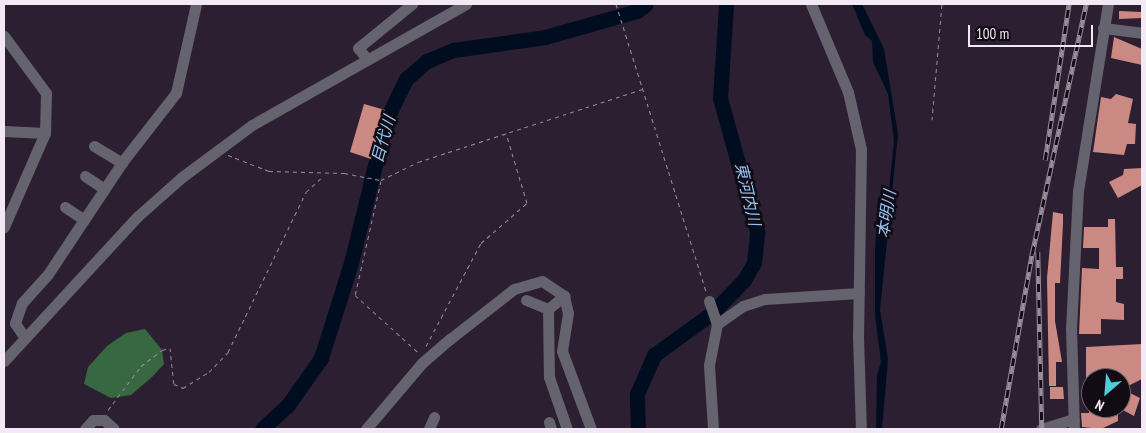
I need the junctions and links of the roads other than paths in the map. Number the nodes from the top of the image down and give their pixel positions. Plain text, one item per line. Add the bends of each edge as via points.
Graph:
1 (196, 4) edge
2 (412, 4) edge
3 (466, 4) edge
4 (811, 4) edge
5 (1108, 4) edge
6 (1103, 28) junction
7 (1142, 33) edge
8 (4, 36) edge
9 (367, 59) junction
10 (4, 131) edge
11 (45, 133) junction
12 (94, 146) dead end
13 (122, 163) junction
14 (85, 176) dead end
15 (104, 189) junction
16 (66, 207) dead end
17 (84, 220) junction
18 (4, 227) edge
19 (859, 293) junction
20 (564, 296) junction
21 (526, 300) dead end
22 (709, 301) road end
23 (548, 309) junction
24 (717, 319) junction
25 (25, 338) junction
26 (4, 361) edge
27 (434, 417) dead end
28 (1074, 424) edge
29 (85, 429) edge
30 (114, 429) edge
31 (366, 429) edge
32 (429, 429) edge
33 (567, 429) edge
34 (591, 429) edge
35 (713, 429) edge
36 (861, 429) edge
37 (1041, 429) edge

1 - 13 street via 176,93
2 - 9 street via 358,48
3 - 9 street
4 - 19 street via 848,92 861,149
5 - 6 street
6 - 7 street
6 - 28 street via 1086,121 1073,246
8 - 11 street via 46,93
9 - 25 street via 252,125 217,151 138,216
10 - 11 street
11 - 18 street
12 - 13 street
13 - 15 street
14 - 15 street
15 - 17 street
16 - 17 street
17 - 25 street via 48,274 22,303 15,322
19 - 24 street via 765,299
19 - 36 street
20 - 23 street
20 - 31 street via 542,281 514,289 422,363
20 - 34 street via 568,314 562,351
21 - 23 street
22 - 24 street
23 - 33 street via 549,377
24 - 35 street via 709,365
25 - 26 street
27 - 32 street
28 - 37 street
29 - 30 street via 93,420 104,420

